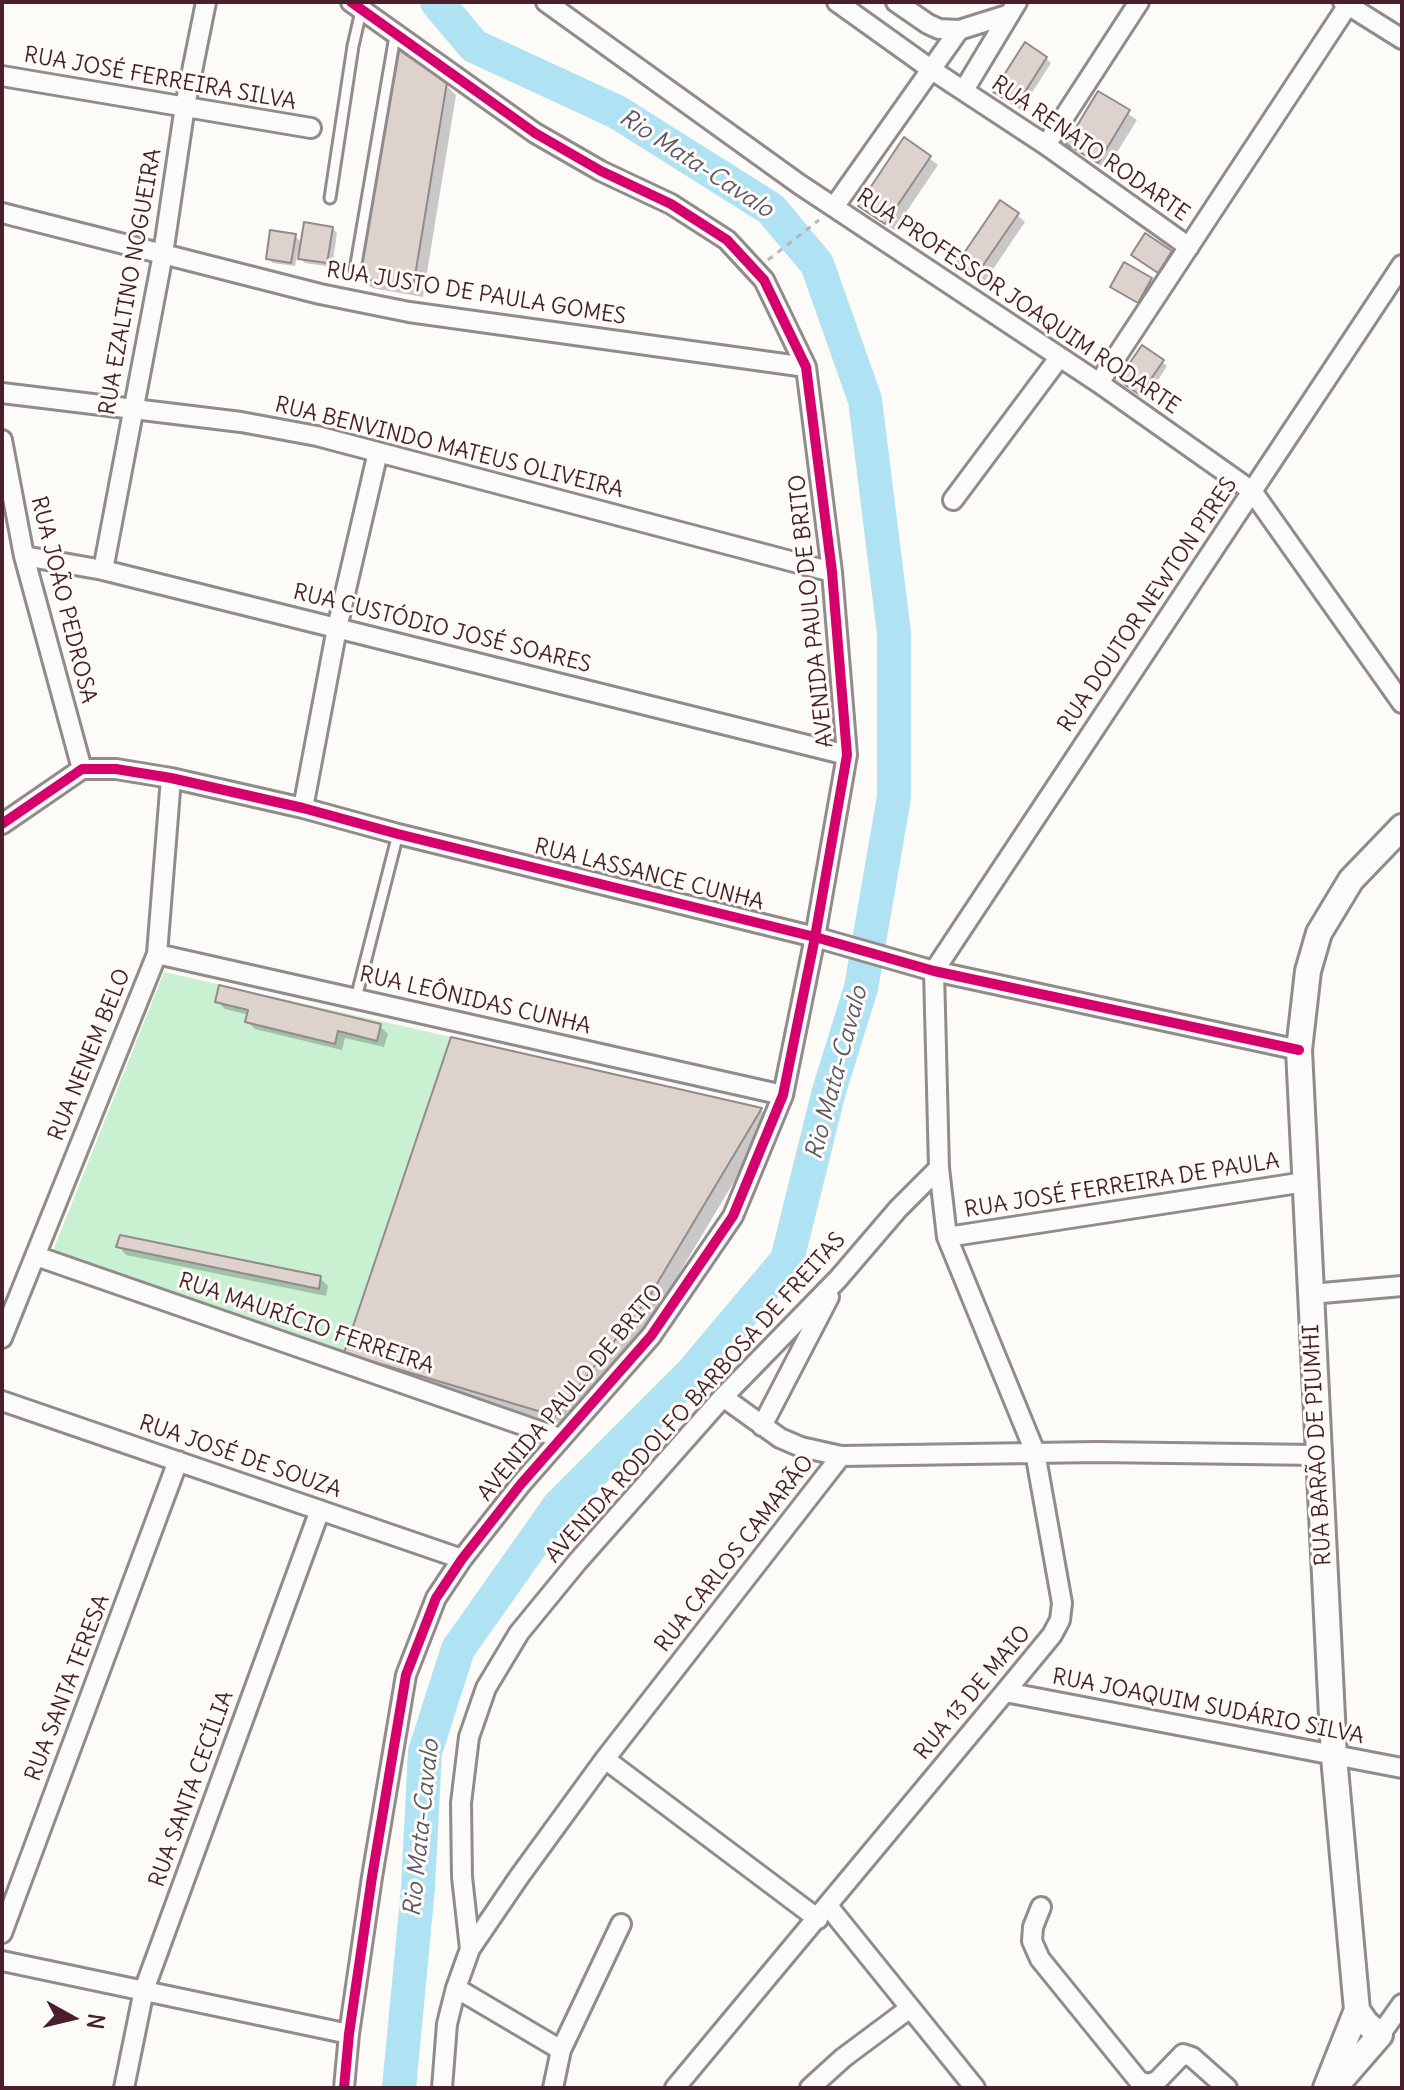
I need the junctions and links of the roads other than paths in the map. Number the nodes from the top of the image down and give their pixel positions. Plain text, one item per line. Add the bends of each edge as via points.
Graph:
1 (206, 2) edge
2 (837, 2) edge
3 (896, 2) edge
4 (1139, 2) edge
5 (1346, 4) edge
6 (555, 5) edge
7 (356, 6) edge
8 (1014, 8) edge
9 (959, 30) junction
10 (395, 36) junction
11 (1402, 39) edge
12 (932, 70) junction
13 (2, 76) edge
14 (964, 90) junction
15 (185, 106) junction
16 (311, 128) dead end
17 (1046, 145) junction
18 (330, 198) dead end
19 (834, 207) junction
20 (2, 213) edge
21 (1189, 247) junction
22 (163, 254) junction
23 (1402, 265) edge
24 (355, 270) dead end
25 (1059, 358) junction
26 (806, 367) junction
27 (1099, 383) junction
28 (2, 393) edge
29 (135, 408) junction
30 (2, 440) edge
31 (378, 452) junction
32 (1252, 491) junction
33 (953, 500) dead end
34 (24, 556) junction
35 (103, 570) junction
36 (832, 572) junction
37 (337, 628) junction
38 (1402, 703) edge
39 (847, 755) junction
40 (82, 769) junction
41 (171, 778) junction
42 (303, 808) junction
43 (2, 824) edge
44 (1402, 827) edge
45 (398, 834) junction
46 (815, 937) junction
47 (157, 954) junction
48 (934, 971) junction
49 (356, 998) junction
50 (1299, 1050) junction
51 (783, 1095) junction
52 (939, 1168) junction
53 (1305, 1182) junction
54 (947, 1237) junction
55 (36, 1256) junction
56 (838, 1279) junction
57 (1402, 1286) edge
58 (1311, 1294) junction
59 (2, 1338) edge
60 (723, 1397) junction
61 (2, 1401) edge
62 (762, 1426) junction
63 (560, 1438) junction
64 (1035, 1452) junction
65 (1318, 1455) junction
66 (841, 1456) junction
67 (178, 1461) junction
68 (320, 1510) junction
69 (462, 1559) junction
70 (1005, 1692) junction
71 (1334, 1757) junction
72 (605, 1759) junction
73 (1402, 1768) edge
74 (1041, 1907) dead end
75 (823, 1913) junction
76 (621, 1924) dead end
77 (2, 1933) edge
78 (470, 1949) junction
79 (2, 1961) edge
80 (456, 1988) junction
81 (144, 1990) junction
82 (1402, 2004) edge
83 (910, 2008) junction
84 (1357, 2010) junction
85 (349, 2034) junction
86 (1380, 2035) junction
87 (561, 2050) junction
88 (124, 2088) edge
89 (344, 2088) edge
90 (442, 2088) edge
91 (553, 2088) edge
92 (675, 2088) edge
93 (810, 2088) edge
94 (975, 2088) edge
95 (1227, 2088) edge
96 (1326, 2088) edge
97 (1334, 2088) edge

1 - 15 street, RUA EZALTINO NOGUEIRA
2 - 12 street, RUA RENATO RODARTE
3 - 9 street via 939,29
4 - 17 street
5 - 11 street
5 - 21 street
6 - 19 street, RUA PROFESSOR JOAQUIM RODARTE
7 - 10 street, AVENIDA PAULO DE BRITO
7 - 18 lane
8 - 9 street
8 - 14 street
9 - 12 street
10 - 24 lane
10 - 26 street, AVENIDA PAULO DE BRITO via 535,133 671,204 727,240 764,280
12 - 14 street, RUA RENATO RODARTE
12 - 19 street
13 - 15 street, RUA JOSÉ FERREIRA SILVA
14 - 17 street, RUA RENATO RODARTE
15 - 16 street, RUA JOSÉ FERREIRA SILVA
15 - 22 street, RUA EZALTINO NOGUEIRA
17 - 21 street, RUA RENATO RODARTE
19 - 25 street, RUA PROFESSOR JOAQUIM RODARTE
20 - 22 street, RUA JUSTO DE PAULA GOMES
21 - 27 street
22 - 26 street, RUA JUSTO DE PAULA GOMES via 409,312
22 - 29 street, RUA EZALTINO NOGUEIRA
23 - 32 street, RUA DOUTOR NEWTON PIRES
25 - 27 street, RUA PROFESSOR JOAQUIM RODARTE
25 - 33 street
26 - 36 street, AVENIDA PAULO DE BRITO
27 - 32 street, RUA PROFESSOR JOAQUIM RODARTE
28 - 29 street, RUA BENVINDO MATEUS OLIVEIRA
29 - 31 street, RUA BENVINDO MATEUS OLIVEIRA via 241,422
29 - 35 street, RUA EZALTINO NOGUEIRA
30 - 34 street, RUA JOÃO PEDROSA
31 - 36 street, RUA BENVINDO MATEUS OLIVEIRA
31 - 37 street
32 - 38 street, RUA PROFESSOR JOAQUIM RODARTE
32 - 48 street, RUA DOUTOR NEWTON PIRES
34 - 35 street, RUA CUSTÓDIO JOSÉ SOARES
34 - 40 street, RUA JOÃO PEDROSA
35 - 37 street, RUA CUSTÓDIO JOSÉ SOARES
36 - 39 street, AVENIDA PAULO DE BRITO
37 - 39 street, RUA CUSTÓDIO JOSÉ SOARES
37 - 42 street
39 - 46 street, AVENIDA PAULO DE BRITO
40 - 41 street, RUA LASSANCE CUNHA
40 - 43 street
41 - 42 street, RUA LASSANCE CUNHA
41 - 47 street, RUA NENEM BELO
42 - 45 street, RUA LASSANCE CUNHA
44 - 50 main road, RUA BARÃO DE PIUMHI via 1351,880 1319,933 1308,971
45 - 46 street, RUA LASSANCE CUNHA
45 - 49 lane
46 - 48 street, RUA LASSANCE CUNHA
46 - 51 street, AVENIDA PAULO DE BRITO
47 - 49 street, RUA LEÔNIDAS CUNHA
47 - 55 street, RUA NENEM BELO
48 - 50 street, RUA LASSANCE CUNHA
48 - 52 street, RUA 13 DE MAIO
49 - 51 street, RUA LEÔNIDAS CUNHA
50 - 53 main road, RUA BARÃO DE PIUMHI
51 - 63 street, AVENIDA PAULO DE BRITO via 733,1216 651,1336
52 - 54 street, RUA 13 DE MAIO
52 - 56 street, AVENIDA RODOLFO BARBOSA DE FREITAS
53 - 54 street, RUA JOSÉ FERREIRA DE PAULA
53 - 58 main road, RUA BARÃO DE PIUMHI
54 - 64 street, RUA 13 DE MAIO
55 - 59 street, RUA NENEM BELO
55 - 63 street, RUA MAURÍCIO FERREIRA
56 - 60 street, AVENIDA RODOLFO BARBOSA DE FREITAS
56 - 62 street
57 - 58 street
58 - 65 main road, RUA BARÃO DE PIUMHI
60 - 62 street
60 - 78 street, AVENIDA RODOLFO BARBOSA DE FREITAS via 519,1633 486,1688 469,1737 461,1803
61 - 67 street, RUA JOSÉ DE SOUZA
62 - 66 street via 801,1447
63 - 69 street, AVENIDA PAULO DE BRITO
64 - 65 street, RUA CARLOS CAMARÃO
64 - 66 street, RUA CARLOS CAMARÃO
64 - 70 street, RUA 13 DE MAIO via 1062,1603 1060,1620
65 - 71 main road, RUA BARÃO DE PIUMHI
66 - 72 street, RUA CARLOS CAMARÃO
67 - 68 street, RUA JOSÉ DE SOUZA
67 - 77 street, RUA SANTA TERESA
68 - 69 street, RUA JOSÉ DE SOUZA
68 - 81 street, RUA SANTA CECÍLIA
69 - 85 street, AVENIDA PAULO DE BRITO via 436,1598 406,1675
70 - 71 street, RUA JOAQUIM SUDÁRIO SILVA
70 - 75 street, RUA 13 DE MAIO
71 - 73 street, RUA JOAQUIM SUDÁRIO SILVA
71 - 84 main road, RUA BARÃO DE PIUMHI
72 - 75 street
72 - 78 street, RUA CARLOS CAMARÃO
74 - 95 street via 1032,1941 1040,1959 1139,2081 1157,2081 1183,2054
75 - 83 street
75 - 92 street, RUA 13 DE MAIO
76 - 87 street
78 - 80 street, AVENIDA RODOLFO BARBOSA DE FREITAS
79 - 81 street
80 - 87 street
80 - 90 street, AVENIDA RODOLFO BARBOSA DE FREITAS
81 - 85 street
81 - 88 street, RUA SANTA CECÍLIA
82 - 86 street
83 - 93 street
83 - 94 street
84 - 86 main road
84 - 96 main road, RUA BARÃO DE PIUMHI
85 - 89 street, AVENIDA PAULO DE BRITO
86 - 97 main road
87 - 91 street

